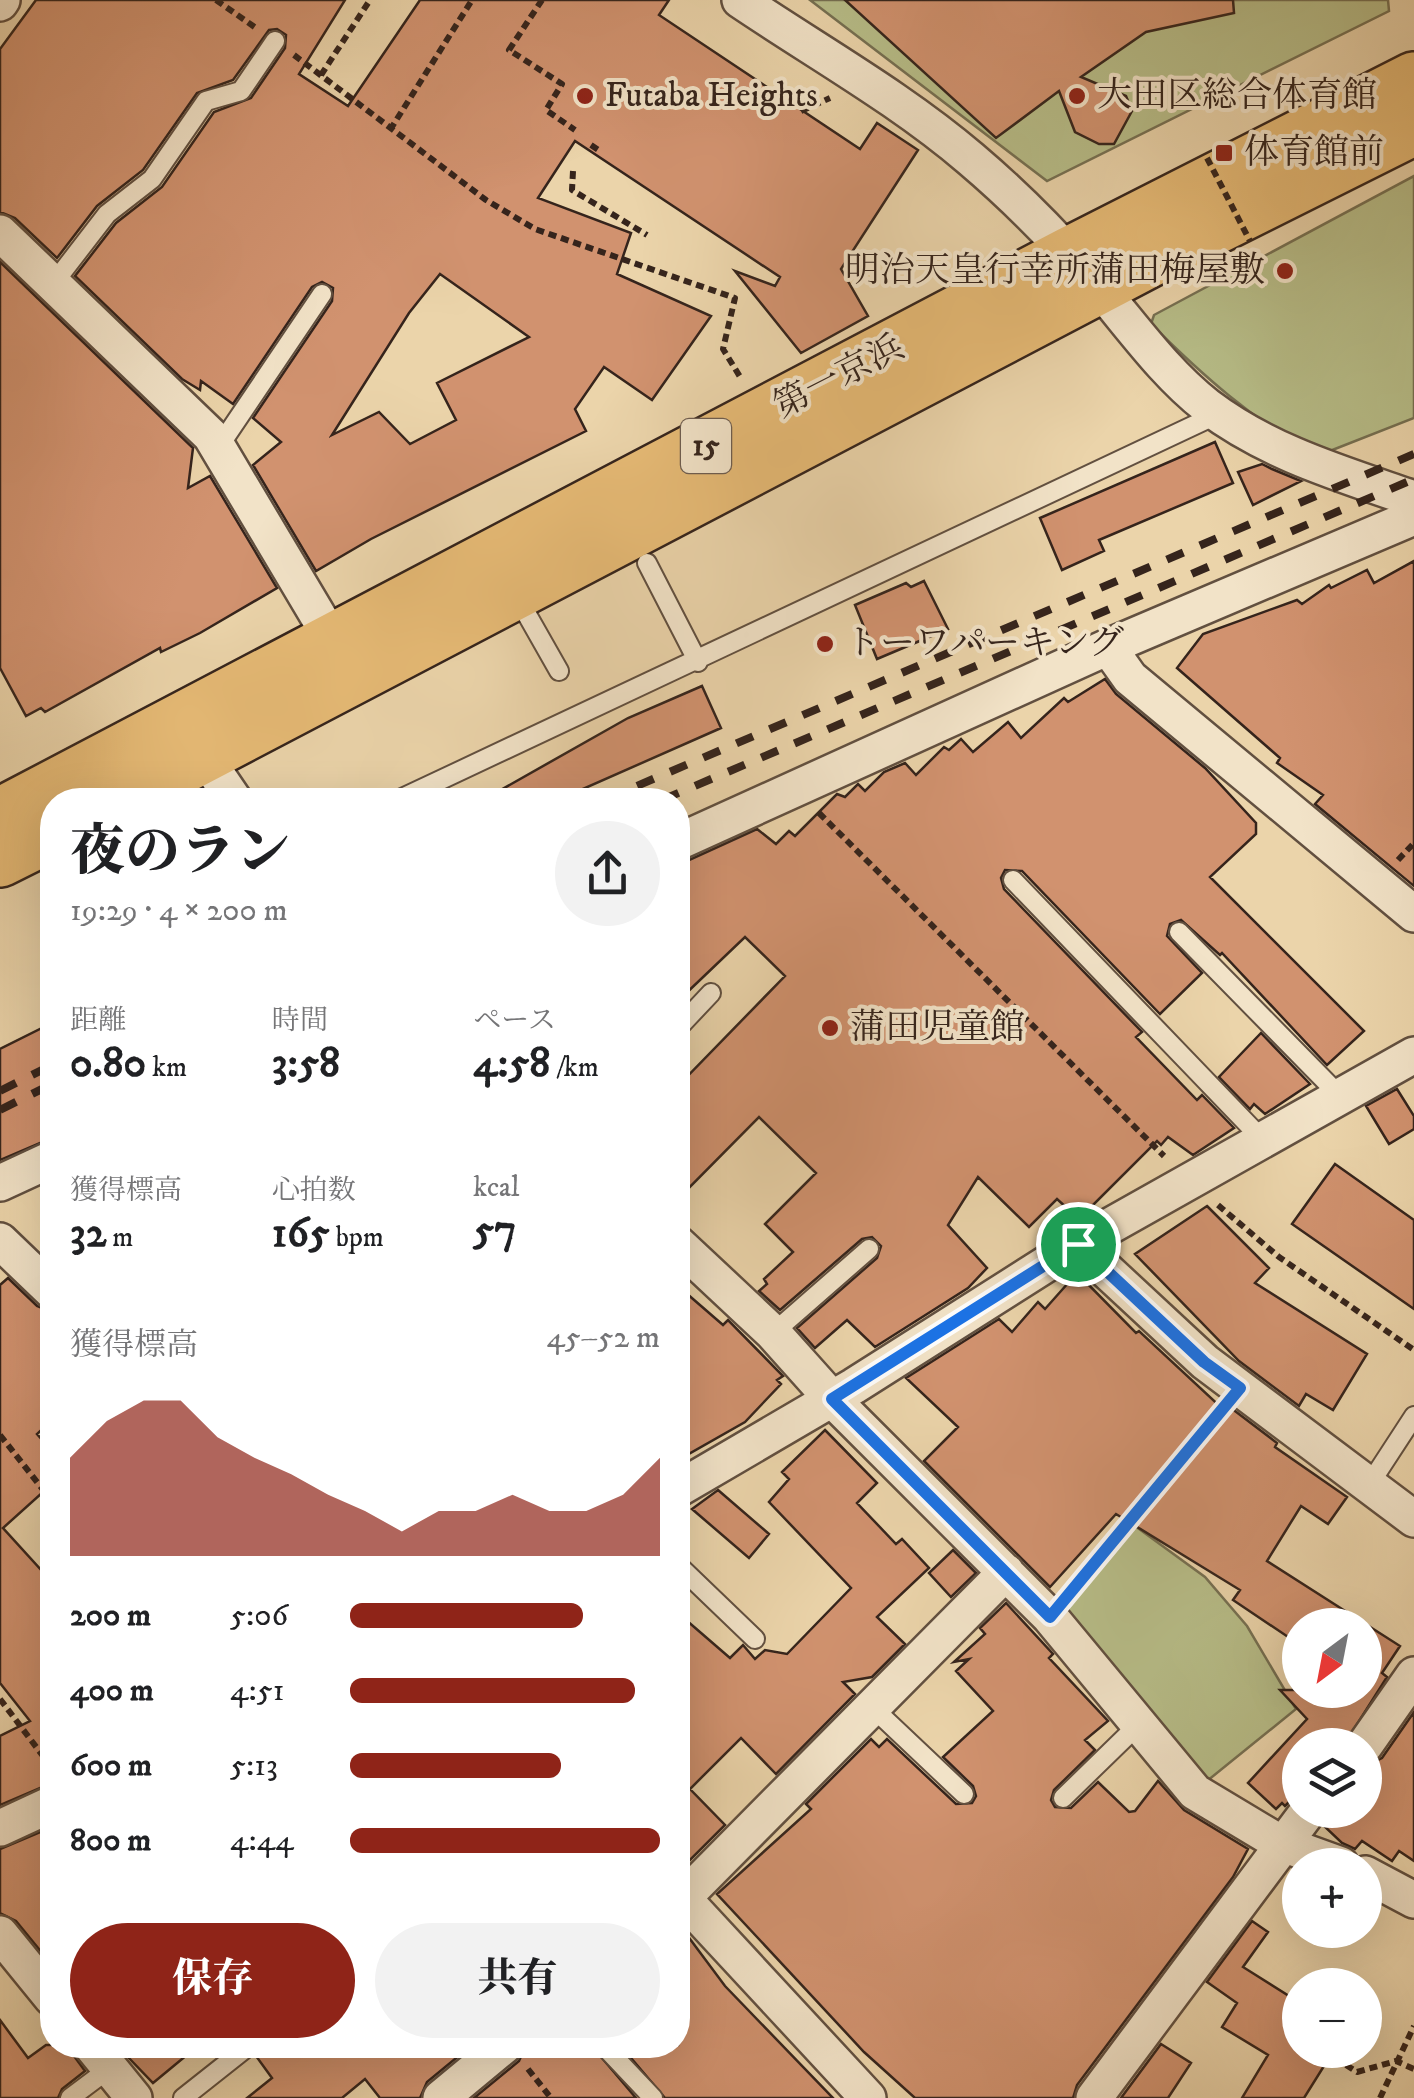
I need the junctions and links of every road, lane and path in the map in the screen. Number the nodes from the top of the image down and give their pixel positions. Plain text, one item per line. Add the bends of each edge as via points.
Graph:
1 (216, 0) edge
2 (370, 0) edge
3 (472, 0) edge
4 (542, 0) edge
5 (740, 0) edge
6 (275, 42) junction
7 (322, 75) junction
8 (1414, 80) edge
9 (1414, 126) edge
10 (390, 130) junction
11 (576, 130) dead end
12 (591, 145) dead end
13 (600, 151) dead end
14 (1206, 158) dead end
15 (573, 171) dead end
16 (0, 233) edge
17 (647, 235) dead end
18 (1250, 241) dead end
19 (1084, 271) junction
20 (54, 284) junction
21 (322, 294) dead end
22 (1218, 414) junction
23 (763, 416) junction
24 (218, 448) junction
25 (1414, 499) edge
26 (1414, 517) edge
27 (648, 563) dead end
28 (514, 593) junction
29 (334, 641) junction
30 (1108, 648) junction
31 (698, 662) junction
32 (559, 672) dead end
33 (219, 778) edge
34 (53, 788) edge
35 (173, 788) edge
36 (424, 788) edge
37 (797, 790) junction
38 (40, 795) edge
39 (0, 816) edge
40 (690, 837) edge
41 (40, 839) edge
42 (0, 860) edge
43 (1013, 880) dead end
44 (1414, 914) edge
45 (1179, 932) dead end
46 (712, 993) dead end
47 (690, 1016) edge
48 (1414, 1055) edge
49 (1342, 1097) junction
50 (1262, 1140) junction
51 (40, 1164) edge
52 (1190, 1182) junction
53 (0, 1183) edge
54 (0, 1240) edge
55 (1078, 1244) junction
56 (869, 1249) dead end
57 (690, 1255) edge
58 (40, 1279) edge
59 (773, 1333) junction
60 (1414, 1350) edge
61 (1240, 1388) junction
62 (832, 1399) junction
63 (1414, 1416) edge
64 (0, 1435) edge
65 (690, 1480) edge
66 (1369, 1485) junction
67 (40, 1486) edge
68 (1414, 1519) edge
69 (1006, 1572) junction
70 (690, 1577) edge
71 (1050, 1617) junction
72 (755, 1639) dead end
73 (1414, 1675) edge
74 (0, 1699) edge
75 (872, 1707) junction
76 (1138, 1724) junction
77 (1377, 1728) edge
78 (40, 1752) edge
79 (964, 1794) dead end
80 (1063, 1798) dead end
81 (40, 1810) edge
82 (0, 1828) edge
83 (1293, 1828) edge
84 (1280, 1843) junction
85 (1294, 1848) edge
86 (1382, 1883) edge
87 (690, 1887) edge
88 (1414, 1900) edge
89 (690, 1910) edge
90 (0, 1934) edge
91 (40, 1983) edge
92 (1414, 2026) edge
93 (99, 2058) edge
94 (102, 2058) edge
95 (234, 2058) edge
96 (490, 2058) edge
97 (615, 2058) edge
98 (1396, 2060) junction
99 (1382, 2064) edge
100 (1414, 2070) edge
101 (70, 2098) edge
102 (134, 2098) edge
103 (183, 2098) edge
104 (441, 2098) edge
105 (653, 2098) edge
106 (868, 2098) edge
107 (1094, 2098) edge
108 (1380, 2098) edge

1 - 6 path
2 - 7 path
3 - 10 path
4 - 11 path via 510,50 562,84 546,110
5 - 19 street via 971,159
6 - 7 path
6 - 20 lane via 241,91 206,100 152,179 107,214
7 - 10 path
8 - 19 highway, 第一京浜 / 15
9 - 19 highway, 第一京浜 / 15
10 - 23 path via 534,230 735,298 723,348
12 - 13 path
14 - 18 path, bridge
15 - 17 path via 572,190
16 - 20 street
19 - 22 street via 1159,360
19 - 23 highway, 第一京浜 / 15
19 - 28 highway, 第一京浜 / 15
20 - 24 street
21 - 24 lane
22 - 25 street via 1312,464
22 - 31 lane
23 - 29 highway, 第一京浜 / 15
24 - 29 street
26 - 30 street
27 - 31 lane
28 - 32 lane
28 - 33 highway, 第一京浜 / 15
29 - 34 highway, 第一京浜 / 15
30 - 37 street
30 - 44 street via 1130,678
31 - 36 lane
33 - 35 highway, 第一京浜 / 15
37 - 40 street
37 - 52 path
38 - 39 highway, 第一京浜 / 15
41 - 42 highway
43 - 50 lane
45 - 49 lane
46 - 47 lane
48 - 49 street
49 - 50 street
50 - 52 street
51 - 53 street
52 - 55 street
52 - 60 path via 1279,1257
54 - 58 street
55 - 61 street
55 - 62 street
56 - 59 lane
57 - 59 street
59 - 62 street
61 - 66 street
61 - 71 path
62 - 65 street
62 - 69 street
63 - 66 lane
64 - 67 path
66 - 68 street
69 - 71 street
69 - 75 street
70 - 72 lane
71 - 76 street
73 - 77 street
74 - 78 path
75 - 79 lane
75 - 87 street
76 - 80 lane
76 - 84 street via 1195,1792
81 - 82 street
83 - 84 street
84 - 85 street
84 - 107 street
86 - 88 street
89 - 106 street
90 - 91 street
92 - 98 path
93 - 101 lane
94 - 102 street
95 - 103 lane
96 - 104 street
97 - 105 lane
98 - 99 path
98 - 100 path
98 - 108 path

